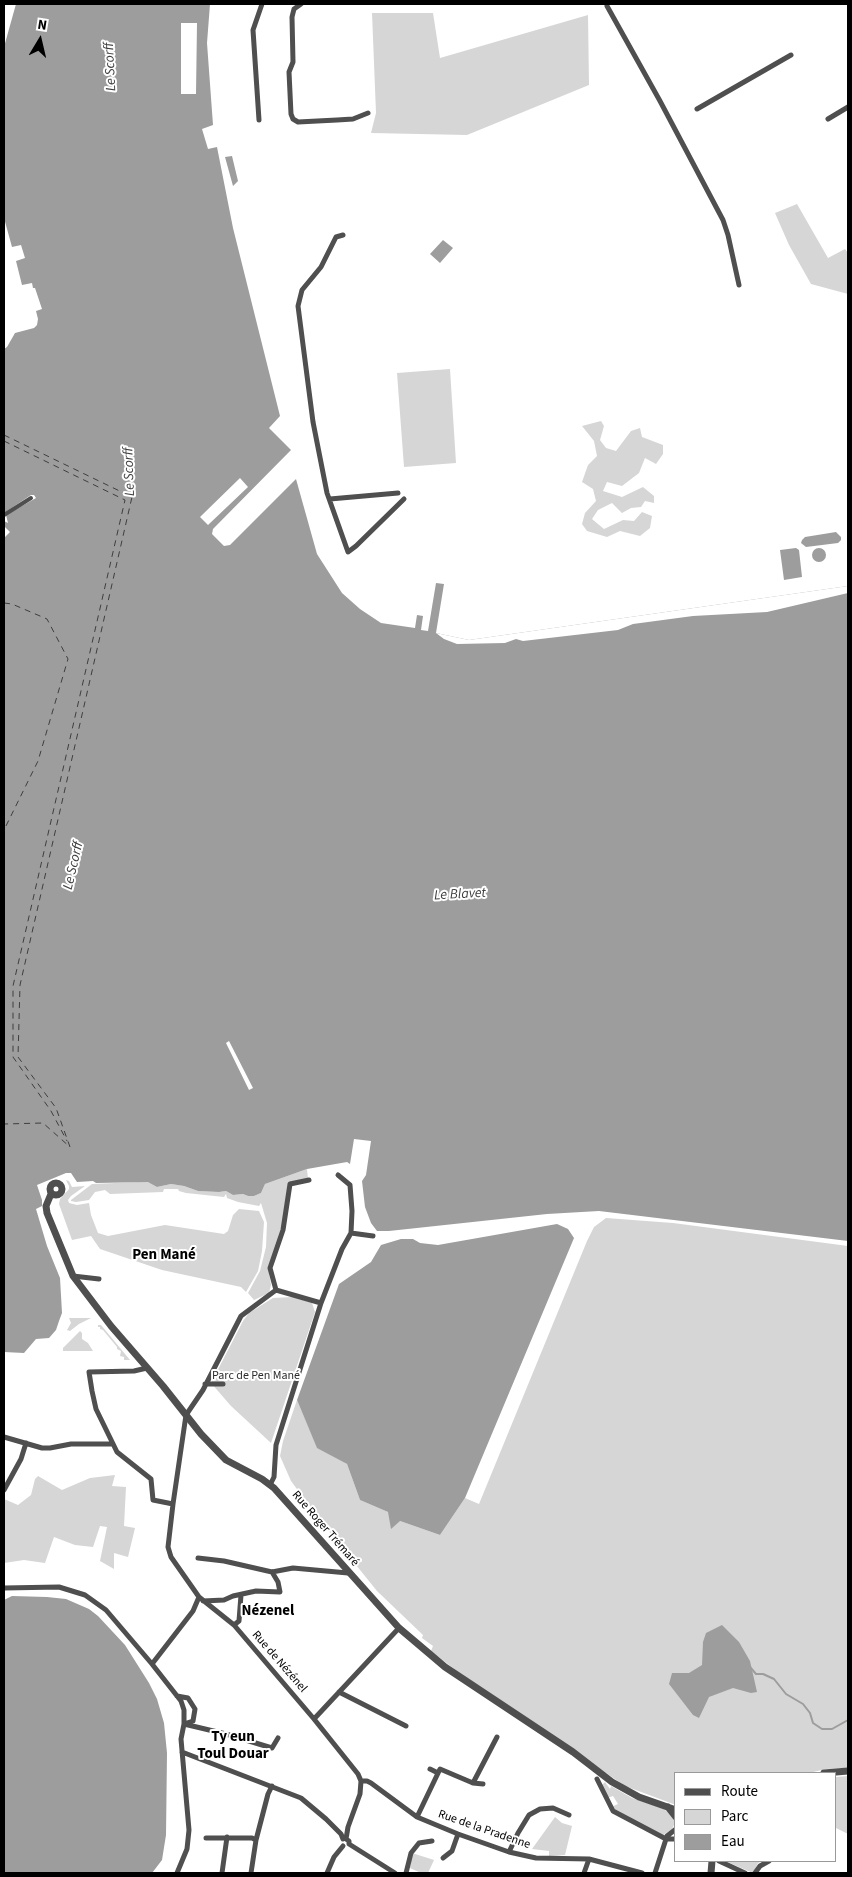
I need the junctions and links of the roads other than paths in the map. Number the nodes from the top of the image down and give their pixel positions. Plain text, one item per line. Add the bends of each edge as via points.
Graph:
1 (262, 4) edge
2 (301, 4) edge
3 (607, 6) dead end
4 (791, 55) dead end
5 (848, 107) edge
6 (697, 109) dead end
7 (368, 114) dead end
8 (828, 119) dead end
9 (259, 120) dead end
10 (343, 235) dead end
11 (739, 285) dead end
12 (398, 493) dead end
13 (31, 498) dead end
14 (330, 499) junction
15 (404, 499) dead end
16 (4, 515) edge
17 (338, 1175) dead end
18 (309, 1180) dead end
19 (51, 1194) dead end
20 (351, 1232) junction
21 (373, 1236) dead end
22 (73, 1276) junction
23 (99, 1279) dead end
24 (276, 1290) junction
25 (321, 1303) junction
26 (147, 1368) junction
27 (205, 1384) junction
28 (223, 1384) dead end
29 (186, 1415) junction
30 (4, 1437) edge
31 (26, 1444) junction
32 (112, 1444) junction
33 (270, 1486) junction
34 (4, 1490) edge
35 (172, 1504) junction
36 (198, 1558) dead end
37 (272, 1572) junction
38 (348, 1573) junction
39 (4, 1588) edge
40 (241, 1595) junction
41 (201, 1599) junction
42 (234, 1625) junction
43 (399, 1628) junction
44 (152, 1664) junction
45 (339, 1692) junction
46 (176, 1696) junction
47 (314, 1719) junction
48 (184, 1724) junction
49 (406, 1726) dead end
50 (497, 1737) dead end
51 (278, 1738) dead end
52 (182, 1752) junction
53 (430, 1769) dead end
54 (438, 1773) junction
55 (597, 1779) dead end
56 (361, 1781) junction
57 (474, 1783) junction
58 (483, 1784) dead end
59 (272, 1786) junction
60 (668, 1807) junction
61 (674, 1809) edge
62 (569, 1815) dead end
63 (674, 1815) edge
64 (417, 1817) junction
65 (674, 1830) edge
66 (458, 1834) junction
67 (227, 1837) junction
68 (206, 1838) dead end
69 (345, 1839) junction
70 (666, 1839) junction
71 (674, 1839) edge
72 (256, 1840) junction
73 (432, 1841) dead end
74 (349, 1844) junction
75 (343, 1846) junction
76 (509, 1852) junction
77 (443, 1858) dead end
78 (589, 1859) junction
79 (721, 1862) edge
80 (767, 1862) edge
81 (177, 1873) edge
82 (222, 1873) edge
83 (252, 1873) edge
84 (328, 1873) edge
85 (395, 1873) edge
86 (406, 1873) edge
87 (584, 1873) edge
88 (642, 1873) edge
89 (655, 1873) edge
90 (745, 1873) edge
91 (756, 1873) edge

1 - 9 street via 253,30
2 - 7 street via 294,9 292,17 293,62 289,72 293,120 353,119
3 - 11 street via 722,220
4 - 6 street
5 - 8 street
10 - 14 street via 336,237 321,267 303,288 298,306 313,422
12 - 14 street
13 - 16 street
14 - 15 street via 348,552
17 - 20 street via 350,1185
18 - 24 street via 290,1184 283,1230 270,1268
19 - 22 street, Rue Roger Trémaré via 47,1213
20 - 21 street
20 - 25 street
22 - 23 street
22 - 26 street, Rue Roger Trémaré
24 - 25 street
24 - 27 street via 241,1316
25 - 33 street via 276,1445 274,1476
26 - 29 street, Rue Roger Trémaré
26 - 32 street via 89,1372 96,1409
27 - 28 street
27 - 29 street
29 - 33 street, Rue Roger Trémaré via 226,1460
29 - 35 street, Rue de Nézénel
30 - 31 street
31 - 32 street via 50,1448 71,1444
31 - 34 street
32 - 35 street via 117,1452 151,1479 152,1500
33 - 38 street, Rue Roger Trémaré
35 - 41 street, Rue de Nézénel via 168,1547 171,1557
36 - 37 street
37 - 38 street via 293,1568
37 - 40 street via 280,1592 256,1591
38 - 43 street, Rue Roger Trémaré
39 - 44 street via 59,1588 85,1595 106,1610
40 - 41 street via 224,1600
40 - 42 street via 239,1621
41 - 42 street, Rue de Nézénel
41 - 44 street
42 - 47 street, Rue de Nézénel
43 - 45 street
43 - 60 street, Rue Roger Trémaré via 445,1667 573,1752 612,1782 639,1797
44 - 46 street
45 - 47 street
45 - 49 street
46 - 48 street via 184,1710
46 - 48 street via 188,1698 195,1709 193,1721
47 - 56 street, Rue de Nézénel
48 - 51 street via 272,1748
48 - 52 street
50 - 57 street
52 - 59 street
52 - 81 street via 190,1830 187,1849
53 - 54 street
54 - 57 street via 440,1769
54 - 64 street
55 - 70 street via 613,1811
56 - 64 street, Rue de la Pradenne via 367,1780
56 - 69 street
57 - 58 street
59 - 69 street via 301,1798
59 - 72 street
60 - 61 street, Rue Roger Trémaré
60 - 63 street
62 - 76 street via 553,1808 540,1809 529,1815
64 - 66 street, Rue de la Pradenne
65 - 70 street
66 - 76 street, Rue de la Pradenne
66 - 77 street via 452,1851
67 - 68 street
67 - 72 street
67 - 82 street
69 - 74 street
69 - 75 street
70 - 71 street
70 - 89 street
72 - 83 street
73 - 86 street via 419,1842 411,1853
74 - 75 street
74 - 85 street
75 - 84 street via 334,1857
76 - 78 street, Rue de la Pradenne via 541,1858
78 - 87 street
78 - 88 street, Rue de la Pradenne
79 - 90 street
80 - 91 street

